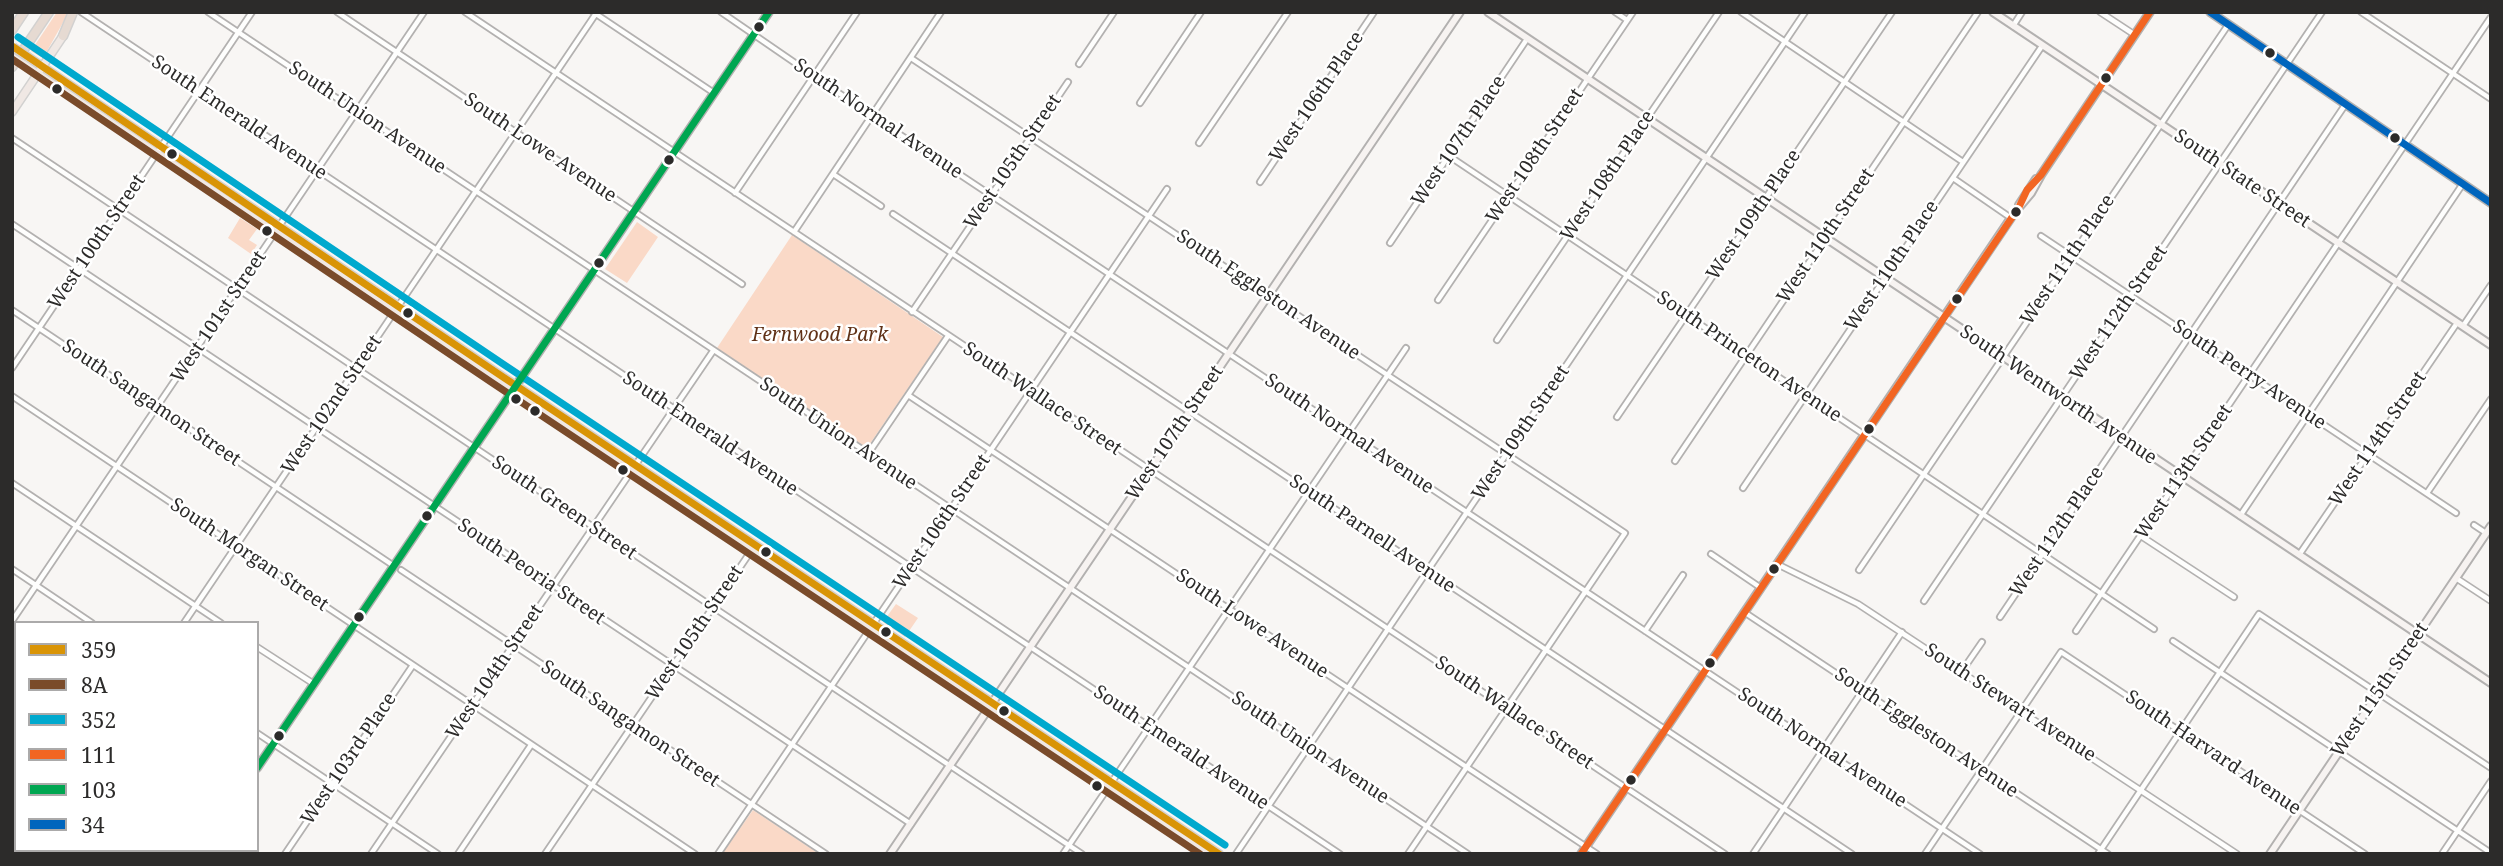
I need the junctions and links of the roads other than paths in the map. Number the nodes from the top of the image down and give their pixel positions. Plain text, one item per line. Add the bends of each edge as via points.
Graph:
1 (24, 12) edge
2 (49, 12) edge
3 (73, 12) edge
4 (80, 12) edge
5 (208, 12) edge
6 (252, 12) edge
7 (337, 12) edge
8 (424, 12) edge
9 (465, 12) edge
10 (720, 12) edge
11 (769, 12) edge
12 (857, 12) edge
13 (941, 12) edge
14 (1114, 12) edge
15 (1201, 12) edge
16 (1288, 12) edge
17 (1374, 12) edge
18 (1460, 12) edge
19 (1488, 12) edge
20 (1615, 12) edge
21 (1633, 12) edge
22 (1719, 12) edge
23 (1741, 12) edge
24 (1805, 12) edge
25 (1892, 12) edge
26 (1978, 12) edge
27 (1993, 12) edge
28 (2022, 12) edge
29 (2100, 12) edge
30 (2150, 12) edge
31 (2210, 12) edge
32 (2322, 12) edge
33 (2361, 12) edge
34 (595, 13) edge
35 (2491, 17) edge
36 (1627, 20) junction
37 (2228, 25) junction
38 (2013, 26) junction
39 (12, 30) edge
40 (239, 33) junction
41 (754, 34) junction
42 (2135, 35) junction
43 (64, 36) junction
44 (1527, 39) junction
45 (1785, 42) junction
46 (12, 46) edge
47 (2042, 46) junction
48 (397, 52) junction
49 (12, 57) edge
50 (911, 58) junction
51 (25, 60) junction
52 (1079, 64) dead end
53 (2287, 65) junction
54 (43, 66) junction
55 (12, 67) edge
56 (556, 73) junction
57 (2453, 73) junction
58 (38, 74) junction
59 (814, 76) junction
60 (1588, 79) junction
61 (1068, 82) dead end
62 (1844, 82) junction
63 (2101, 85) junction
64 (199, 92) junction
65 (714, 93) junction
66 (2491, 99) edge
67 (1140, 103) dead end
68 (2345, 105) junction
69 (12, 112) edge
70 (357, 112) junction
71 (872, 116) junction
72 (1647, 119) junction
73 (1904, 122) junction
74 (2160, 124) junction
75 (516, 132) junction
76 (1031, 137) junction
77 (12, 138) edge
78 (1199, 144) dead end
79 (2404, 146) junction
80 (159, 150) junction
81 (674, 152) junction
82 (1449, 156) junction
83 (1706, 159) junction
84 (1963, 162) junction
85 (2219, 164) junction
86 (317, 171) junction
87 (833, 174) junction
88 (1952, 178) junction
89 (1260, 182) dead end
90 (2462, 186) junction
91 (1167, 190) dead end
92 (476, 192) junction
93 (735, 193) junction
94 (991, 195) junction
95 (1509, 196) junction
96 (1765, 199) junction
97 (2279, 203) junction
98 (2491, 204) edge
99 (881, 206) dead end
100 (119, 210) junction
101 (634, 211) junction
102 (893, 214) dead end
103 (1149, 216) junction
104 (2011, 218) junction
105 (12, 224) edge
106 (278, 230) junction
107 (794, 232) junction
108 (1568, 236) junction
109 (2041, 236) dead end
110 (1825, 239) junction
111 (1390, 243) dead end
112 (2338, 243) junction
113 (437, 251) junction
114 (952, 254) junction
115 (2071, 256) junction
116 (79, 269) junction
117 (594, 271) junction
118 (1110, 274) junction
119 (1627, 276) junction
120 (1884, 279) junction
121 (2397, 282) junction
122 (742, 284) dead end
123 (2491, 285) edge
124 (237, 289) junction
125 (1268, 296) junction
126 (2130, 296) junction
127 (1438, 300) dead end
128 (12, 310) edge
129 (397, 310) junction
130 (912, 312) junction
131 (1686, 315) junction
132 (1943, 319) junction
133 (2460, 324) junction
134 (39, 328) junction
135 (554, 329) junction
136 (1070, 333) junction
137 (2190, 335) junction
138 (948, 336) junction
139 (1497, 340) dead end
140 (2491, 345) edge
141 (197, 348) junction
142 (1406, 348) dead end
143 (713, 351) junction
144 (1229, 354) junction
145 (1746, 355) junction
146 (2003, 358) junction
147 (12, 368) edge
148 (357, 369) junction
149 (1388, 375) junction
150 (2249, 375) junction
151 (514, 389) junction
152 (1031, 391) junction
153 (908, 395) junction
154 (1805, 395) junction
155 (12, 396) edge
156 (2062, 397) junction
157 (2491, 399) edge
158 (157, 408) junction
159 (674, 410) junction
160 (1189, 412) junction
161 (2309, 414) junction
162 (1617, 417) dead end
163 (316, 429) junction
164 (1348, 433) junction
165 (1864, 436) junction
166 (2121, 437) junction
167 (474, 447) junction
168 (991, 450) junction
169 (868, 454) junction
170 (1507, 454) junction
171 (2368, 454) junction
172 (1675, 461) dead end
173 (117, 466) junction
174 (634, 469) junction
175 (1150, 470) junction
176 (1923, 475) junction
177 (2181, 477) junction
178 (12, 483) edge
179 (276, 488) junction
180 (1743, 488) dead end
181 (1308, 491) junction
182 (2427, 493) junction
183 (434, 507) junction
184 (951, 509) junction
185 (1467, 513) junction
186 (2456, 513) dead end
187 (1982, 515) junction
188 (2240, 516) junction
189 (2474, 525) dead end
190 (77, 526) junction
191 (2491, 526) edge
192 (594, 527) junction
193 (1110, 530) junction
194 (2486, 533) junction
195 (2141, 536) junction
196 (236, 546) junction
197 (753, 548) junction
198 (1269, 550) junction
199 (1711, 554) dead end
200 (2042, 554) junction
201 (2299, 555) junction
202 (1777, 564) junction
203 (397, 568) junction
204 (911, 568) junction
205 (12, 569) edge
206 (1859, 570) dead end
207 (1427, 571) junction
208 (1683, 575) dead end
209 (2456, 578) junction
210 (36, 585) junction
211 (553, 587) junction
212 (1761, 588) junction
213 (1070, 589) junction
214 (1586, 592) junction
215 (2101, 594) junction
216 (2234, 597) dead end
217 (1924, 601) dead end
218 (2491, 601) edge
219 (195, 606) junction
220 (712, 607) junction
221 (1229, 609) junction
222 (1744, 612) junction
223 (2000, 617) dead end
224 (12, 621) edge
225 (89, 621) edge
226 (185, 621) edge
227 (218, 621) edge
228 (354, 625) junction
229 (871, 627) junction
230 (1388, 629) junction
231 (2154, 629) dead end
232 (1645, 631) junction
233 (2076, 631) dead end
234 (1902, 632) junction
235 (2418, 634) junction
236 (2173, 641) dead end
237 (1982, 642) dead end
238 (513, 646) junction
239 (259, 648) edge
240 (1030, 648) junction
241 (1546, 650) junction
242 (413, 665) junction
243 (673, 666) junction
244 (1189, 668) junction
245 (1704, 671) junction
246 (1962, 671) junction
247 (2220, 673) junction
248 (2491, 683) edge
249 (314, 684) junction
250 (831, 686) junction
251 (1348, 688) junction
252 (1863, 691) junction
253 (2378, 693) junction
254 (472, 705) junction
255 (990, 706) junction
256 (1507, 708) junction
257 (2021, 711) junction
258 (632, 725) junction
259 (1149, 727) junction
260 (1665, 730) junction
261 (2180, 732) junction
262 (259, 734) edge
263 (273, 744) junction
264 (531, 744) junction
265 (791, 745) junction
266 (1308, 747) junction
267 (1823, 750) junction
268 (2339, 752) junction
269 (259, 765) edge
270 (950, 765) junction
271 (1467, 767) junction
272 (2491, 768) edge
273 (1982, 770) junction
274 (2491, 781) edge
275 (332, 783) junction
276 (592, 785) junction
277 (1110, 785) junction
278 (1626, 788) junction
279 (2141, 790) junction
280 (751, 804) junction
281 (1268, 806) junction
282 (1784, 808) junction
283 (2299, 810) junction
284 (392, 823) junction
285 (911, 824) junction
286 (1427, 826) junction
287 (1942, 828) junction
288 (2457, 831) junction
289 (1069, 845) junction
290 (1586, 846) junction
291 (2099, 851) edge
292 (2491, 853) edge
293 (285, 854) edge
294 (372, 854) edge
295 (438, 854) edge
296 (458, 854) edge
297 (545, 854) edge
298 (695, 854) edge
299 (718, 854) edge
300 (825, 854) edge
301 (890, 854) edge
302 (1063, 854) edge
303 (1082, 854) edge
304 (1206, 854) edge
305 (1219, 854) edge
306 (1236, 854) edge
307 (1340, 854) edge
308 (1408, 854) edge
309 (1468, 854) edge
310 (1581, 854) edge
311 (1597, 854) edge
312 (1725, 854) edge
313 (1753, 854) edge
314 (1852, 854) edge
315 (1925, 854) edge
316 (1980, 854) edge
317 (2108, 854) edge
318 (2237, 854) edge
319 (2270, 854) edge
320 (2365, 854) edge
321 (2442, 854) edge

1 - 39 highway
2 - 55 highway
3 - 43 highway
4 - 43 street
4 - 64 street, South Emerald Avenue
5 - 40 street, South Union Avenue
6 - 40 street, West 100th Street
7 - 48 street, South Lowe Avenue
8 - 48 street, West 101st Street
9 - 56 street, South Wallace Street
10 - 41 street, South Normal Avenue
11 - 41 street
12 - 59 street
13 - 50 street
14 - 52 street
15 - 67 street
16 - 78 street
17 - 89 street, West 106th Place
18 - 125 street, West 107th Street
19 - 44 street, South Wentworth Avenue
20 - 36 street
21 - 36 street, West 108th Street
22 - 72 street, West 108th Place
23 - 45 street
24 - 45 street, West 109th Street
25 - 62 street, West 109th Place
26 - 73 street, West 110th Street
27 - 38 street, South State Street
28 - 38 street
29 - 42 street
30 - 42 street
31 - 37 street
32 - 53 street, West 112th Street
33 - 57 street
34 - 56 street, West 102nd Street
34 - 65 street
35 - 57 street, West 113th Street
36 - 60 street, West 108th Street
37 - 53 street
37 - 74 street, West 111th Place
38 - 47 street, South State Street
40 - 64 street, West 100th Street
40 - 70 street, South Union Avenue
41 - 59 street, South Normal Avenue
41 - 65 street
42 - 63 street
43 - 54 main road
44 - 60 street, South Wentworth Avenue
44 - 82 street, West 107th Place
45 - 62 street
45 - 83 street, West 109th Street
46 - 51 main road, bridge
47 - 63 street, South State Street
47 - 84 street, West 110th Place
48 - 70 street, West 101st Street
48 - 75 street, South Lowe Avenue
49 - 51 main road, bridge
50 - 71 street
50 - 76 street, South Eggleston Avenue
51 - 54 main road
51 - 58 main road
53 - 68 street
53 - 85 street, West 112th Street
54 - 58 main road
54 - 80 main road
56 - 75 street, West 102nd Street
56 - 81 street, South Wallace Street
57 - 66 street
57 - 79 street, West 113th Street
58 - 69 main road
58 - 80 main road
59 - 71 street, South Normal Avenue
59 - 93 street
60 - 72 street, South Wentworth Avenue
60 - 95 street, West 108th Street
61 - 76 street, West 105th Street
62 - 73 street
62 - 96 street, West 109th Place
63 - 74 street, South State Street
63 - 104 street
64 - 80 street, West 100th Street
64 - 86 street, South Emerald Avenue
65 - 81 street
68 - 79 street
68 - 97 street, West 112th Place
70 - 86 street, West 101st Street
70 - 92 street, South Union Avenue
71 - 87 street
71 - 94 street, South Normal Avenue
72 - 83 street, South Wentworth Avenue
72 - 108 street, West 108th Place
73 - 84 street
73 - 110 street, West 110th Street
74 - 85 street, South State Street
74 - 115 street, West 111th Place
75 - 92 street, West 102nd Street
75 - 101 street, South Lowe Avenue
76 - 94 street, West 105th Street
76 - 103 street, South Eggleston Avenue
77 - 100 street, South Green Street
79 - 90 street
79 - 112 street, West 113th Street
80 - 100 street, West 100th Street
80 - 106 main road
81 - 93 street, South Wallace Street
81 - 101 street
82 - 95 street, South Princeton Avenue
82 - 111 street, West 107th Place
83 - 96 street, South Wentworth Avenue
83 - 119 street, West 109th Street
84 - 88 street, West 110th Place
85 - 97 street, South State Street
85 - 126 street, West 112th Street
86 - 106 street, West 101st Street
86 - 113 street, South Emerald Avenue
87 - 99 street
87 - 107 street
88 - 104 street
88 - 120 street, West 110th Place
90 - 98 street
90 - 121 street
91 - 103 street, West 106th Street
92 - 113 street, West 102nd Street
92 - 117 street, South Union Avenue
93 - 107 street, South Wallace Street
94 - 114 street, West 105th Street
94 - 118 street, South Normal Avenue
95 - 108 street, South Princeton Avenue
95 - 127 street, West 108th Street
96 - 110 street, South Wentworth Avenue
96 - 131 street, West 109th Place
97 - 112 street, South State Street
97 - 137 street, West 112th Place
100 - 116 street, West 100th Street
100 - 124 street, South Green Street
101 - 117 street
101 - 122 street, South Lowe Avenue
102 - 114 street, South Parnell Avenue
103 - 118 street, West 106th Street
103 - 125 street, South Eggleston Avenue
104 - 132 street
105 - 116 street, South Peoria Street
106 - 124 street, West 101st Street
106 - 129 main road
107 - 130 street, South Wallace Street
108 - 119 street, South Princeton Avenue
108 - 139 street, West 108th Place
109 - 115 street, South Perry Avenue
110 - 120 street, South Wentworth Avenue
110 - 145 street, West 110th Street
112 - 121 street, South State Street
112 - 150 street, West 113th Street
113 - 129 street, West 102nd Street
113 - 135 street, South Emerald Avenue
114 - 130 street, West 105th Street
114 - 136 street, South Parnell Avenue
115 - 126 street, South Perry Avenue
115 - 146 street, West 111th Place
116 - 134 street, West 100th Street
116 - 141 street, South Peoria Street
117 - 135 street
117 - 143 street, South Union Avenue
118 - 136 street, West 106th Street
118 - 144 street, South Normal Avenue
119 - 131 street, South Princeton Avenue
119 - 170 street, West 109th Street
120 - 132 street, South Wentworth Avenue
120 - 154 street, West 110th Place
121 - 133 street, South State Street
121 - 161 street
123 - 133 street, West 114th Street
124 - 141 street, West 101st Street
124 - 148 street, South Green Street
125 - 144 street, West 107th Street
125 - 149 street, South Eggleston Avenue
126 - 137 street, South Perry Avenue
126 - 156 street, West 112th Street
128 - 134 street, South Sangamon Street
129 - 148 street, West 102nd Street
129 - 151 main road
130 - 138 street, South Wallace Street
131 - 145 street, South Princeton Avenue
131 - 162 street, West 109th Place
132 - 146 street, South Wentworth Avenue
132 - 165 street
133 - 140 street, South State Street
133 - 171 street, West 114th Street
134 - 147 street, West 100th Street
134 - 158 street, South Sangamon Street
135 - 151 street
135 - 159 street, South Emerald Avenue
136 - 152 street, West 106th Street
136 - 160 street, South Parnell Avenue
137 - 150 street, South Perry Avenue
137 - 166 street, West 112th Place
138 - 152 street, South Wallace Street
138 - 153 street
141 - 158 street, West 101st Street
141 - 163 street, South Peoria Street
142 - 149 street
143 - 159 street, West 104th Street
143 - 169 street, South Union Avenue
144 - 160 street, West 107th Street
144 - 164 street, South Normal Avenue
145 - 154 street, South Princeton Avenue
145 - 172 street, West 110th Street
146 - 156 street, South Wentworth Avenue
146 - 176 street, West 111th Place
148 - 163 street, West 102nd Street
148 - 167 street, South Green Street
149 - 164 street
149 - 170 street, South Eggleston Avenue
150 - 161 street, South Perry Avenue
150 - 177 street, West 113th Street
151 - 167 street
151 - 174 main road
152 - 168 street, West 106th Street
152 - 175 street, South Wallace Street
153 - 168 street, South Lowe Avenue
153 - 169 street
154 - 165 street, South Princeton Avenue
154 - 180 street, West 110th Place
155 - 173 street, South Morgan Street
156 - 166 street, South Wentworth Avenue
156 - 187 street, West 112th Street
157 - 182 street
158 - 173 street, West 101st Street
158 - 179 street, South Sangamon Street
159 - 174 street, West 104th Street
159 - 204 street, South Emerald Avenue
160 - 175 street, West 107th Street
160 - 181 street, South Parnell Avenue
161 - 171 street, South Perry Avenue
161 - 188 street
163 - 179 street, West 102nd Street
163 - 183 street, South Peoria Street
164 - 181 street
164 - 185 street, South Normal Avenue
165 - 176 street, South Princeton Avenue
165 - 202 street
166 - 177 street, South Wentworth Avenue
166 - 200 street, West 112th Place
167 - 183 street
167 - 192 street, South Green Street
168 - 184 street, West 106th Street
168 - 193 street, South Lowe Avenue
169 - 184 street, South Union Avenue
170 - 185 street, West 109th Street
170 - 214 street, South Eggleston Avenue via 1625,533
171 - 182 street, South Perry Avenue
171 - 201 street, West 114th Street
173 - 190 street, West 101st Street
173 - 196 street, South Morgan Street
174 - 192 street, West 104th Street
174 - 197 main road
175 - 193 street, West 107th Street
175 - 198 street, South Wallace Street
176 - 187 street, South Princeton Avenue
176 - 206 street, West 111th Place
177 - 188 street, South Wentworth Avenue
177 - 195 street, West 113th Street
178 - 190 street
179 - 196 street, West 102nd Street
179 - 203 street, South Sangamon Street
181 - 198 street
181 - 207 street, South Parnell Avenue
182 - 186 street, South Perry Avenue
183 - 203 street
183 - 211 street, South Peoria Street
184 - 204 street, West 106th Street
184 - 213 street, South Union Avenue
185 - 207 street, West 109th Street
185 - 214 street, South Normal Avenue
187 - 200 street, South Princeton Avenue
187 - 217 street, West 112th Street
188 - 201 street, South Wentworth Avenue
189 - 194 street
190 - 210 street, West 101st Street
190 - 219 street
191 - 194 street, West 115th Street
192 - 211 street, West 104th Street
192 - 220 street, South Green Street
193 - 213 street, West 107th Street
193 - 221 street, South Lowe Avenue
194 - 209 street, West 115th Street
195 - 215 street, West 113th Street
195 - 216 street
196 - 219 street, West 102nd Street
196 - 228 street, South Morgan Street
197 - 220 street, West 105th Street
197 - 229 main road
198 - 221 street
198 - 230 street, South Wallace Street
199 - 212 street
200 - 215 street, South Princeton Avenue
200 - 223 street, West 112th Place
201 - 235 street, South Wentworth Avenue
202 - 212 street
202 - 234 street, South Stewart Avenue via 1849,598
203 - 228 street
203 - 238 street, South Sangamon Street
204 - 229 street, West 106th Street
204 - 240 street, South Emerald Avenue
205 - 210 street
207 - 230 street, West 109th Street
207 - 241 street, South Parnell Avenue
208 - 232 street
209 - 218 street
209 - 235 street, West 115th Street
210 - 224 street, West 101st Street
210 - 225 street
211 - 238 street, West 104th Street
211 - 243 street, South Peoria Street
212 - 222 street
213 - 240 street, West 107th Street
213 - 244 street, South Union Avenue
214 - 232 street, South Normal Avenue
214 - 241 street
215 - 231 street, South Princeton Avenue
215 - 233 street, West 113th Street
219 - 226 street, West 102nd Street
219 - 227 street
220 - 243 street, West 105th Street
220 - 250 street, South Green Street
221 - 244 street
221 - 251 street, South Lowe Avenue
222 - 245 street
222 - 252 street, South Eggleston Avenue
228 - 242 street, South Morgan Street
228 - 249 street
229 - 250 street, West 106th Street
229 - 255 main road
230 - 251 street, West 109th Street
230 - 256 street, South Wallace Street
232 - 245 street, South Normal Avenue
234 - 246 street, South Stewart Avenue
234 - 252 street
235 - 248 street, South Wentworth Avenue
235 - 253 street, West 115th Street
236 - 247 street
237 - 246 street
238 - 254 street, West 104th Street
238 - 258 street, South Sangamon Street
239 - 249 street
240 - 255 street, West 107th Street
240 - 259 street, South Emerald Avenue
241 - 256 street
241 - 260 street, South Parnell Avenue
242 - 254 street, South Morgan Street
242 - 275 street, West 103rd Place
243 - 258 street, West 105th Street
243 - 265 street, South Peoria Street
244 - 259 street
244 - 266 street, South Union Avenue
245 - 260 street
245 - 267 street, South Normal Avenue
246 - 257 street, South Stewart Avenue
247 - 253 street via 2259,614
247 - 261 street
247 - 268 street
249 - 263 street
250 - 265 street, West 106th Street
250 - 270 street, South Green Street
251 - 266 street, West 109th Street
251 - 271 street, South Lowe Avenue
252 - 267 street
252 - 273 street, South Eggleston Avenue
253 - 268 street, West 115th Street
253 - 272 street
254 - 264 street, South Morgan Street
254 - 284 street, West 104th Street
255 - 270 street, West 107th Street
255 - 277 main road
256 - 271 street
256 - 278 street, South Wallace Street
257 - 261 street, South Harvard Avenue via 2061,652
257 - 273 street
257 - 279 street, South Stewart Avenue
258 - 276 street, West 105th Street
258 - 280 street, South Sangamon Street
259 - 277 street
259 - 281 street, South Emerald Avenue
260 - 278 street
260 - 282 street, South Parnell Avenue
261 - 279 street
261 - 283 street, South Harvard Avenue
262 - 263 street
263 - 269 street
263 - 275 street
264 - 276 street, South Morgan Street
264 - 296 street
265 - 280 street, West 106th Street
265 - 285 street, South Peoria Street
266 - 281 street, West 109th Street
266 - 286 street, South Union Avenue
267 - 282 street
267 - 287 street, South Normal Avenue
268 - 283 street, West 115th Street
268 - 288 street
270 - 285 street, West 107th Street
270 - 289 street, South Green Street
271 - 286 street
271 - 290 street, South Lowe Avenue
273 - 287 street
273 - 291 street, South Eggleston Avenue
274 - 288 street
275 - 284 street
275 - 293 street, West 103rd Place
276 - 297 street, West 105th Street
276 - 298 street, South Morgan Street
277 - 289 street
277 - 304 main road
277 - 305 main road
278 - 290 street
278 - 312 street, South Wallace Street
279 - 291 street
279 - 318 street, South Stewart Avenue
280 - 299 street, West 106th Street
280 - 300 street, South Sangamon Street
281 - 306 street, West 109th Street
281 - 307 street, South Emerald Avenue
282 - 313 street
282 - 314 street, South Parnell Avenue
283 - 319 street, West 115th Street
283 - 320 street, South Harvard Avenue
284 - 294 street, West 104th Street
284 - 295 street
285 - 301 street, West 107th Street
286 - 308 street
286 - 309 street, South Union Avenue
287 - 315 street
287 - 316 street, South Normal Avenue
288 - 292 street
288 - 321 street
289 - 302 street
289 - 303 street, South Green Street
290 - 310 street
290 - 311 street, South Lowe Avenue
291 - 317 street, South Eggleston Avenue

